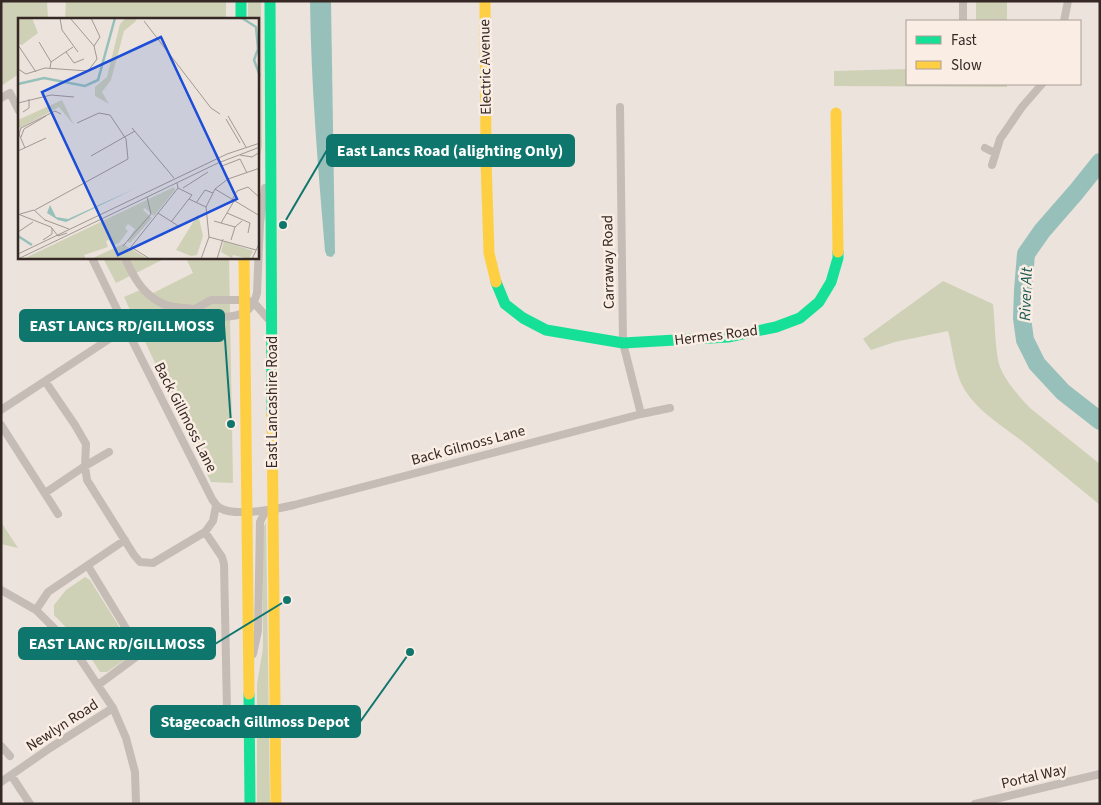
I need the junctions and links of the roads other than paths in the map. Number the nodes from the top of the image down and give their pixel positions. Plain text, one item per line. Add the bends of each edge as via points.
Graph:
1 (241, 1) edge
2 (270, 1) edge
3 (485, 1) edge
4 (963, 1) edge
5 (1068, 1) edge
6 (241, 18) edge
7 (963, 20) edge
8 (1064, 20) edge
9 (1041, 85) edge
10 (1, 98) edge
11 (620, 107) dead end
12 (18, 109) edge
13 (836, 113) dead end
14 (270, 145) junction
15 (985, 148) dead end
16 (996, 153) junction
17 (992, 165) dead end
18 (259, 246) edge
19 (92, 259) edge
20 (126, 259) edge
21 (244, 259) edge
22 (258, 259) edge
23 (248, 301) junction
24 (196, 309) junction
25 (244, 313) junction
26 (272, 323) junction
27 (126, 328) junction
28 (623, 343) junction
29 (45, 381) junction
30 (670, 408) dead end
31 (1, 410) edge
32 (641, 414) junction
33 (1, 425) edge
34 (109, 452) dead end
35 (85, 466) junction
36 (45, 493) junction
37 (216, 506) junction
38 (273, 508) junction
39 (247, 512) junction
40 (58, 514) dead end
41 (205, 532) junction
42 (125, 540) junction
43 (88, 566) junction
44 (1, 590) edge
45 (36, 610) junction
46 (248, 674) junction
47 (98, 685) junction
48 (113, 708) junction
49 (227, 710) dead end
50 (1, 746) edge
51 (10, 756) dead end
52 (1100, 774) edge
53 (11, 776) junction
54 (1, 782) edge
55 (30, 804) edge
56 (136, 804) edge
57 (250, 804) edge
58 (276, 804) edge
59 (975, 804) edge

1 - 6 main road
2 - 14 main road, East Lancashire Road
3 - 28 main road, Electric Avenue via 489,253 494,277 505,304 546,330
4 - 7 street
5 - 8 street
9 - 16 street via 1000,139
10 - 12 street via 10,93
11 - 28 street, Carraway Road
13 - 28 main road, Hermes Road via 838,258 831,282 819,302 800,318 776,327 728,337
14 - 18 street
14 - 26 main road, East Lancashire Road
15 - 16 street
16 - 17 street
19 - 27 street, Back Gillmoss Lane
20 - 24 street via 141,287 160,304
21 - 23 main road, East Lancashire Road
22 - 23 street via 257,293
23 - 24 street via 211,300
23 - 25 main road, East Lancashire Road
23 - 26 street
24 - 25 street via 212,317
25 - 39 main road, East Lancashire Road
26 - 38 main road, East Lancashire Road
27 - 29 street
27 - 37 street, Back Gillmoss Lane
28 - 32 street, Carraway Road
29 - 31 street
29 - 35 street via 86,444
30 - 32 street, Back Gilmoss Lane
32 - 38 street, Back Gilmoss Lane
33 - 36 street
34 - 35 street
35 - 36 street
35 - 42 street via 87,480
36 - 40 street
37 - 39 street via 230,512
37 - 41 street via 213,520
38 - 39 street, Back Gilmoss Lane
38 - 46 street via 266,511 260,522 258,631
38 - 58 main road, East Lancashire Road
39 - 46 main road, East Lancashire Road
41 - 42 street via 153,563 140,562
41 - 49 street via 224,564
42 - 43 street
43 - 45 street via 48,592
43 - 47 street via 138,648 136,657
44 - 45 street
45 - 47 street via 71,644
46 - 57 main road, East Lancashire Road
47 - 48 street
48 - 53 street, Newlyn Road
48 - 56 street via 126,738 135,772
50 - 51 street
52 - 59 street, Portal Way
53 - 54 street, Newlyn Road
53 - 55 street

